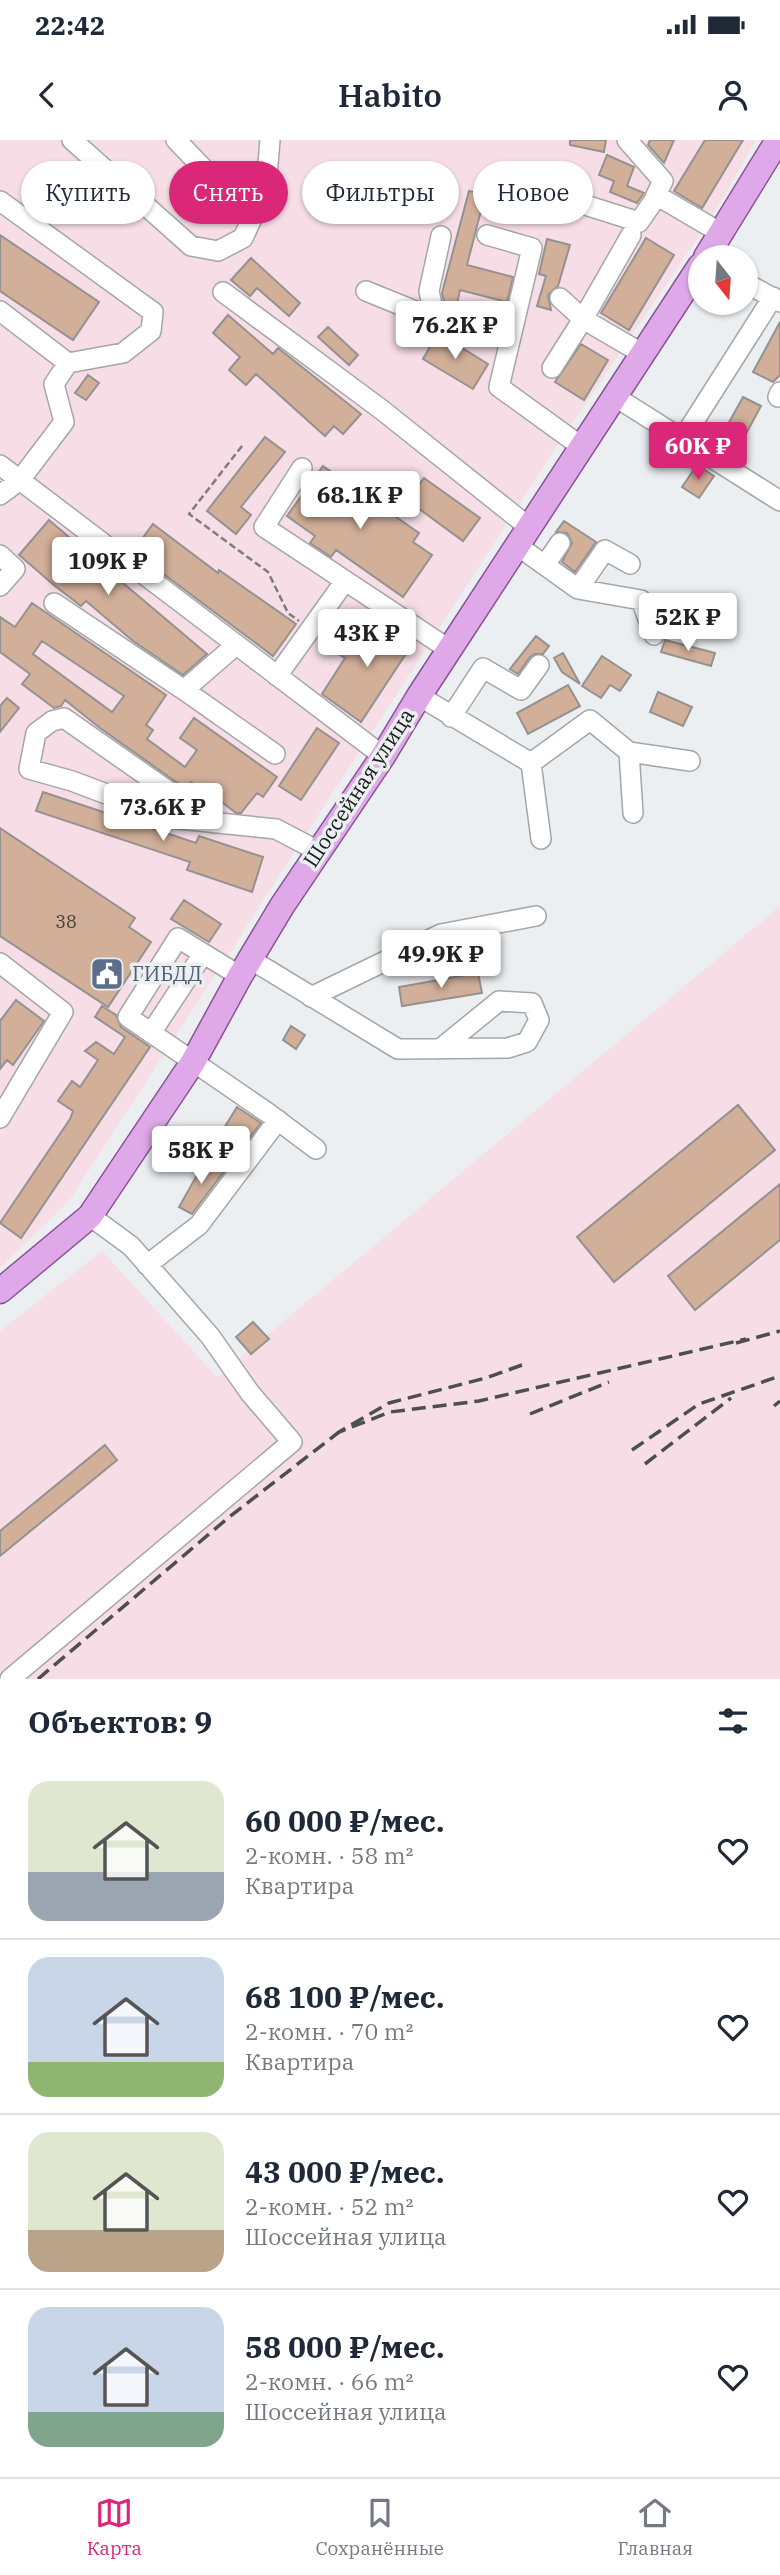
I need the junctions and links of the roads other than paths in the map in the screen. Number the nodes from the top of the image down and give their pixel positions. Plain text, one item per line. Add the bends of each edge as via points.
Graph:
1 (72, 140) edge
2 (176, 140) edge
3 (270, 140) edge
4 (627, 140) edge
5 (776, 151) edge
6 (196, 161) edge
7 (268, 161) edge
8 (657, 196) junction
9 (0, 201) edge
10 (593, 207) edge
11 (249, 224) edge
12 (721, 233) junction
13 (487, 235) dead end
14 (631, 235) dead end
15 (441, 236) dead end
16 (714, 245) edge
17 (688, 285) edge
18 (758, 290) edge
19 (366, 291) dead end
20 (223, 292) dead end
21 (560, 298) dead end
22 (776, 300) edge
23 (0, 311) edge
24 (435, 319) junction
25 (583, 319) junction
26 (511, 330) junction
27 (643, 354) junction
28 (68, 363) junction
29 (552, 368) dead end
30 (614, 396) junction
31 (682, 440) junction
32 (582, 447) junction
33 (0, 465) edge
34 (302, 468) dead end
35 (20, 480) junction
36 (0, 495) edge
37 (780, 501) edge
38 (524, 537) junction
39 (560, 543) dead end
40 (0, 555) edge
41 (630, 564) dead end
42 (545, 565) junction
43 (345, 581) junction
44 (0, 586) edge
45 (578, 589) junction
46 (54, 603) dead end
47 (654, 635) dead end
48 (236, 645) junction
49 (450, 650) junction
50 (539, 665) dead end
51 (277, 676) junction
52 (184, 690) junction
53 (419, 696) junction
54 (451, 716) junction
55 (629, 752) junction
56 (275, 754) dead end
57 (383, 756) junction
58 (690, 761) dead end
59 (531, 763) junction
60 (632, 813) dead end
61 (215, 823) junction
62 (541, 839) dead end
63 (318, 851) junction
64 (536, 916) dead end
65 (203, 954) junction
66 (0, 963) edge
67 (245, 967) junction
68 (311, 997) junction
69 (151, 1033) junction
70 (440, 1049) dead end
71 (192, 1062) junction
72 (0, 1118) edge
73 (278, 1120) junction
74 (316, 1149) dead end
75 (90, 1216) junction
76 (147, 1265) junction
77 (0, 1291) edge
78 (10, 1679) edge

1 - 11 lane via 191,246 218,251 243,238
2 - 6 lane
3 - 7 lane
4 - 8 lane via 663,181
5 - 12 main road
8 - 10 lane via 639,222
8 - 12 lane
9 - 28 lane via 153,312 151,331 122,354
12 - 16 main road
13 - 26 lane via 532,248
14 - 25 lane
15 - 24 lane via 429,291
17 - 27 main road, Шоссейная улица
18 - 22 lane
19 - 24 lane
20 - 38 lane via 382,410
21 - 25 lane
22 - 31 lane
23 - 28 lane
24 - 26 lane via 464,316
25 - 27 lane
25 - 29 lane
26 - 32 lane via 499,387
27 - 30 main road, Шоссейная улица
28 - 35 lane via 54,384 64,422
30 - 31 lane
30 - 32 main road, Шоссейная улица
31 - 37 lane
32 - 38 main road, Шоссейная улица
33 - 35 lane
34 - 43 lane via 264,527
35 - 36 lane
35 - 48 lane
38 - 42 lane
38 - 49 main road, Шоссейная улица
39 - 42 lane
40 - 44 lane via 15,569
41 - 45 lane via 605,550
42 - 45 lane
43 - 49 lane
43 - 51 lane
45 - 47 lane via 642,600
46 - 52 lane
48 - 51 lane
48 - 52 lane
49 - 53 main road, Шоссейная улица
50 - 54 lane via 521,690 483,668
51 - 57 lane
52 - 56 lane
53 - 54 lane
53 - 57 main road, Шоссейная улица
54 - 59 lane
55 - 58 lane
55 - 59 lane via 590,720
55 - 60 lane
57 - 63 main road, Шоссейная улица
59 - 62 lane
61 - 61 lane via 170,818 29,769 36,733 64,718
61 - 63 lane via 276,829
63 - 67 main road, Шоссейная улица
64 - 68 lane via 441,934
65 - 67 lane
65 - 69 lane
65 - 69 lane via 178,938 128,1017
66 - 72 lane via 63,1012
67 - 68 lane
67 - 71 main road, Шоссейная улица
68 - 70 lane via 398,1049
69 - 71 lane
71 - 73 lane
71 - 75 main road, Шоссейная улица
73 - 74 lane
73 - 76 lane via 199,1225
75 - 76 lane via 131,1245
75 - 77 main road, Шоссейная улица
76 - 78 lane via 210,1336 292,1442

